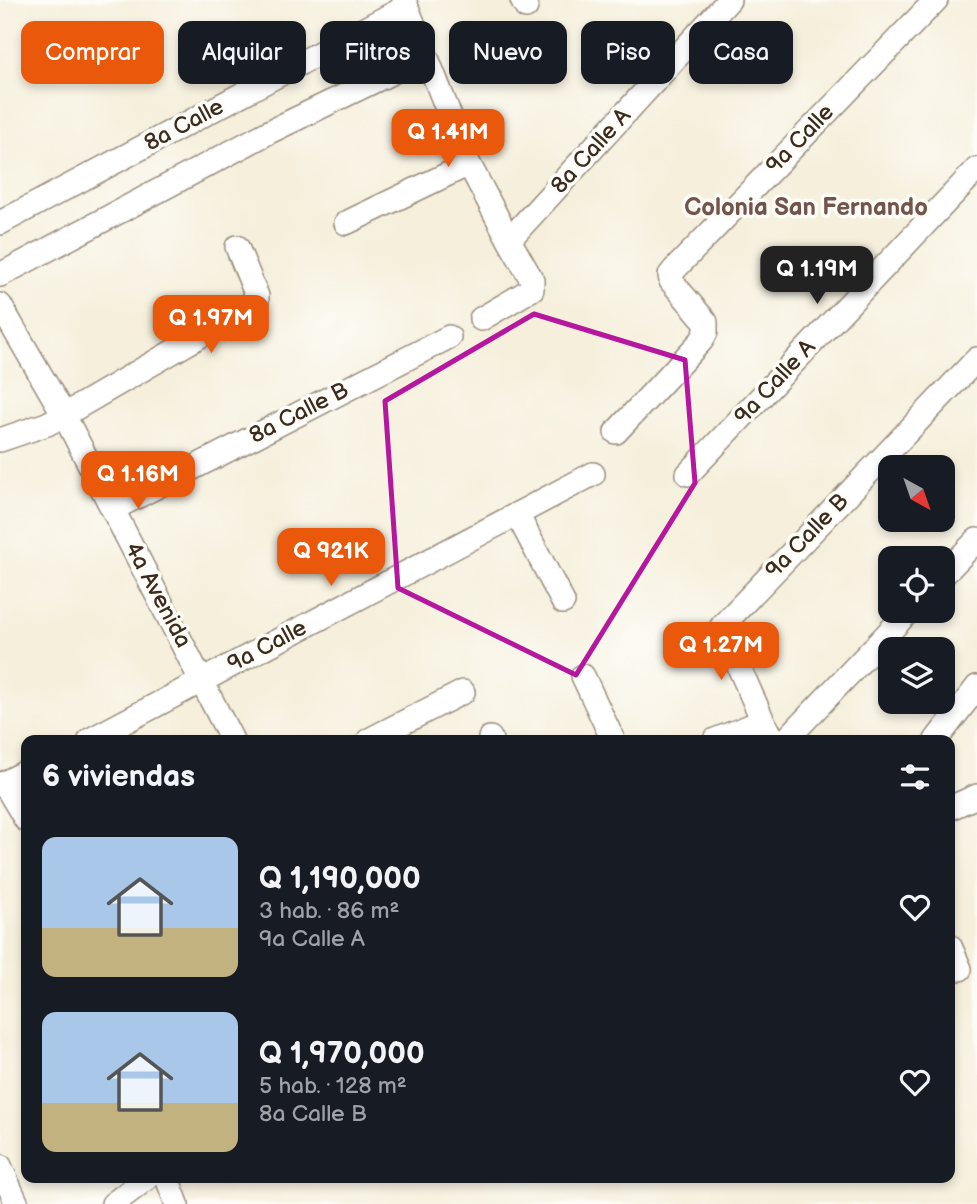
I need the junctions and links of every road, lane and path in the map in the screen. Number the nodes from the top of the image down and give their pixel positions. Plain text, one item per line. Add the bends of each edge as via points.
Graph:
1 (729, 0) edge
2 (936, 0) edge
3 (405, 4) edge
4 (412, 21) edge
5 (435, 79) edge
6 (368, 84) edge
7 (469, 164) junction
8 (977, 169) edge
9 (2, 216) edge
10 (346, 223) dead end
11 (509, 240) junction
12 (237, 247) dead end
13 (0, 275) edge
14 (0, 305) edge
15 (481, 319) dead end
16 (449, 337) dead end
17 (977, 359) edge
18 (64, 415) junction
19 (616, 432) dead end
20 (0, 440) edge
21 (593, 474) dead end
22 (688, 474) dead end
23 (113, 509) junction
24 (517, 514) junction
25 (977, 540) edge
26 (955, 563) edge
27 (563, 602) dead end
28 (898, 623) edge
29 (583, 676) dead end
30 (202, 681) junction
31 (977, 687) edge
32 (463, 692) dead end
33 (769, 730) edge
34 (122, 733) edge
35 (229, 735) edge
36 (379, 735) edge
37 (611, 735) edge
38 (742, 735) edge
39 (791, 735) edge
40 (940, 735) edge
41 (21, 774) edge
42 (2, 784) edge
43 (977, 796) edge
44 (955, 806) edge
45 (21, 812) edge
46 (955, 958) edge
47 (960, 969) dead end
48 (0, 1166) edge
49 (140, 1183) edge
50 (169, 1183) edge
51 (17, 1204) edge
52 (113, 1204) edge
53 (177, 1204) edge

1 - 11 street, 8a Calle A
2 - 19 street, 9a Calle via 670,275 706,322 706,332
3 - 4 street
3 - 9 street, 8a Calle
5 - 7 street
6 - 13 street
7 - 10 street
7 - 11 street
8 - 22 street, 9a Calle A
11 - 15 street via 532,280 532,289
12 - 18 street via 257,296 254,305
14 - 18 street, 4a Avenida
16 - 23 street, 8a Calle B
17 - 33 street, 9a Calle B via 722,626
18 - 20 street
18 - 23 street, 4a Avenida
21 - 24 street, 9a Calle
23 - 30 street, 4a Avenida
24 - 27 street
24 - 30 street, 9a Calle
25 - 26 street
28 - 39 street
29 - 37 street
30 - 34 street, 9a Calle
30 - 35 street, 4a Avenida
31 - 40 street
32 - 36 street
33 - 38 street
41 - 42 street
42 - 45 street
43 - 44 street
46 - 47 street
48 - 51 street
49 - 52 street
50 - 53 street

